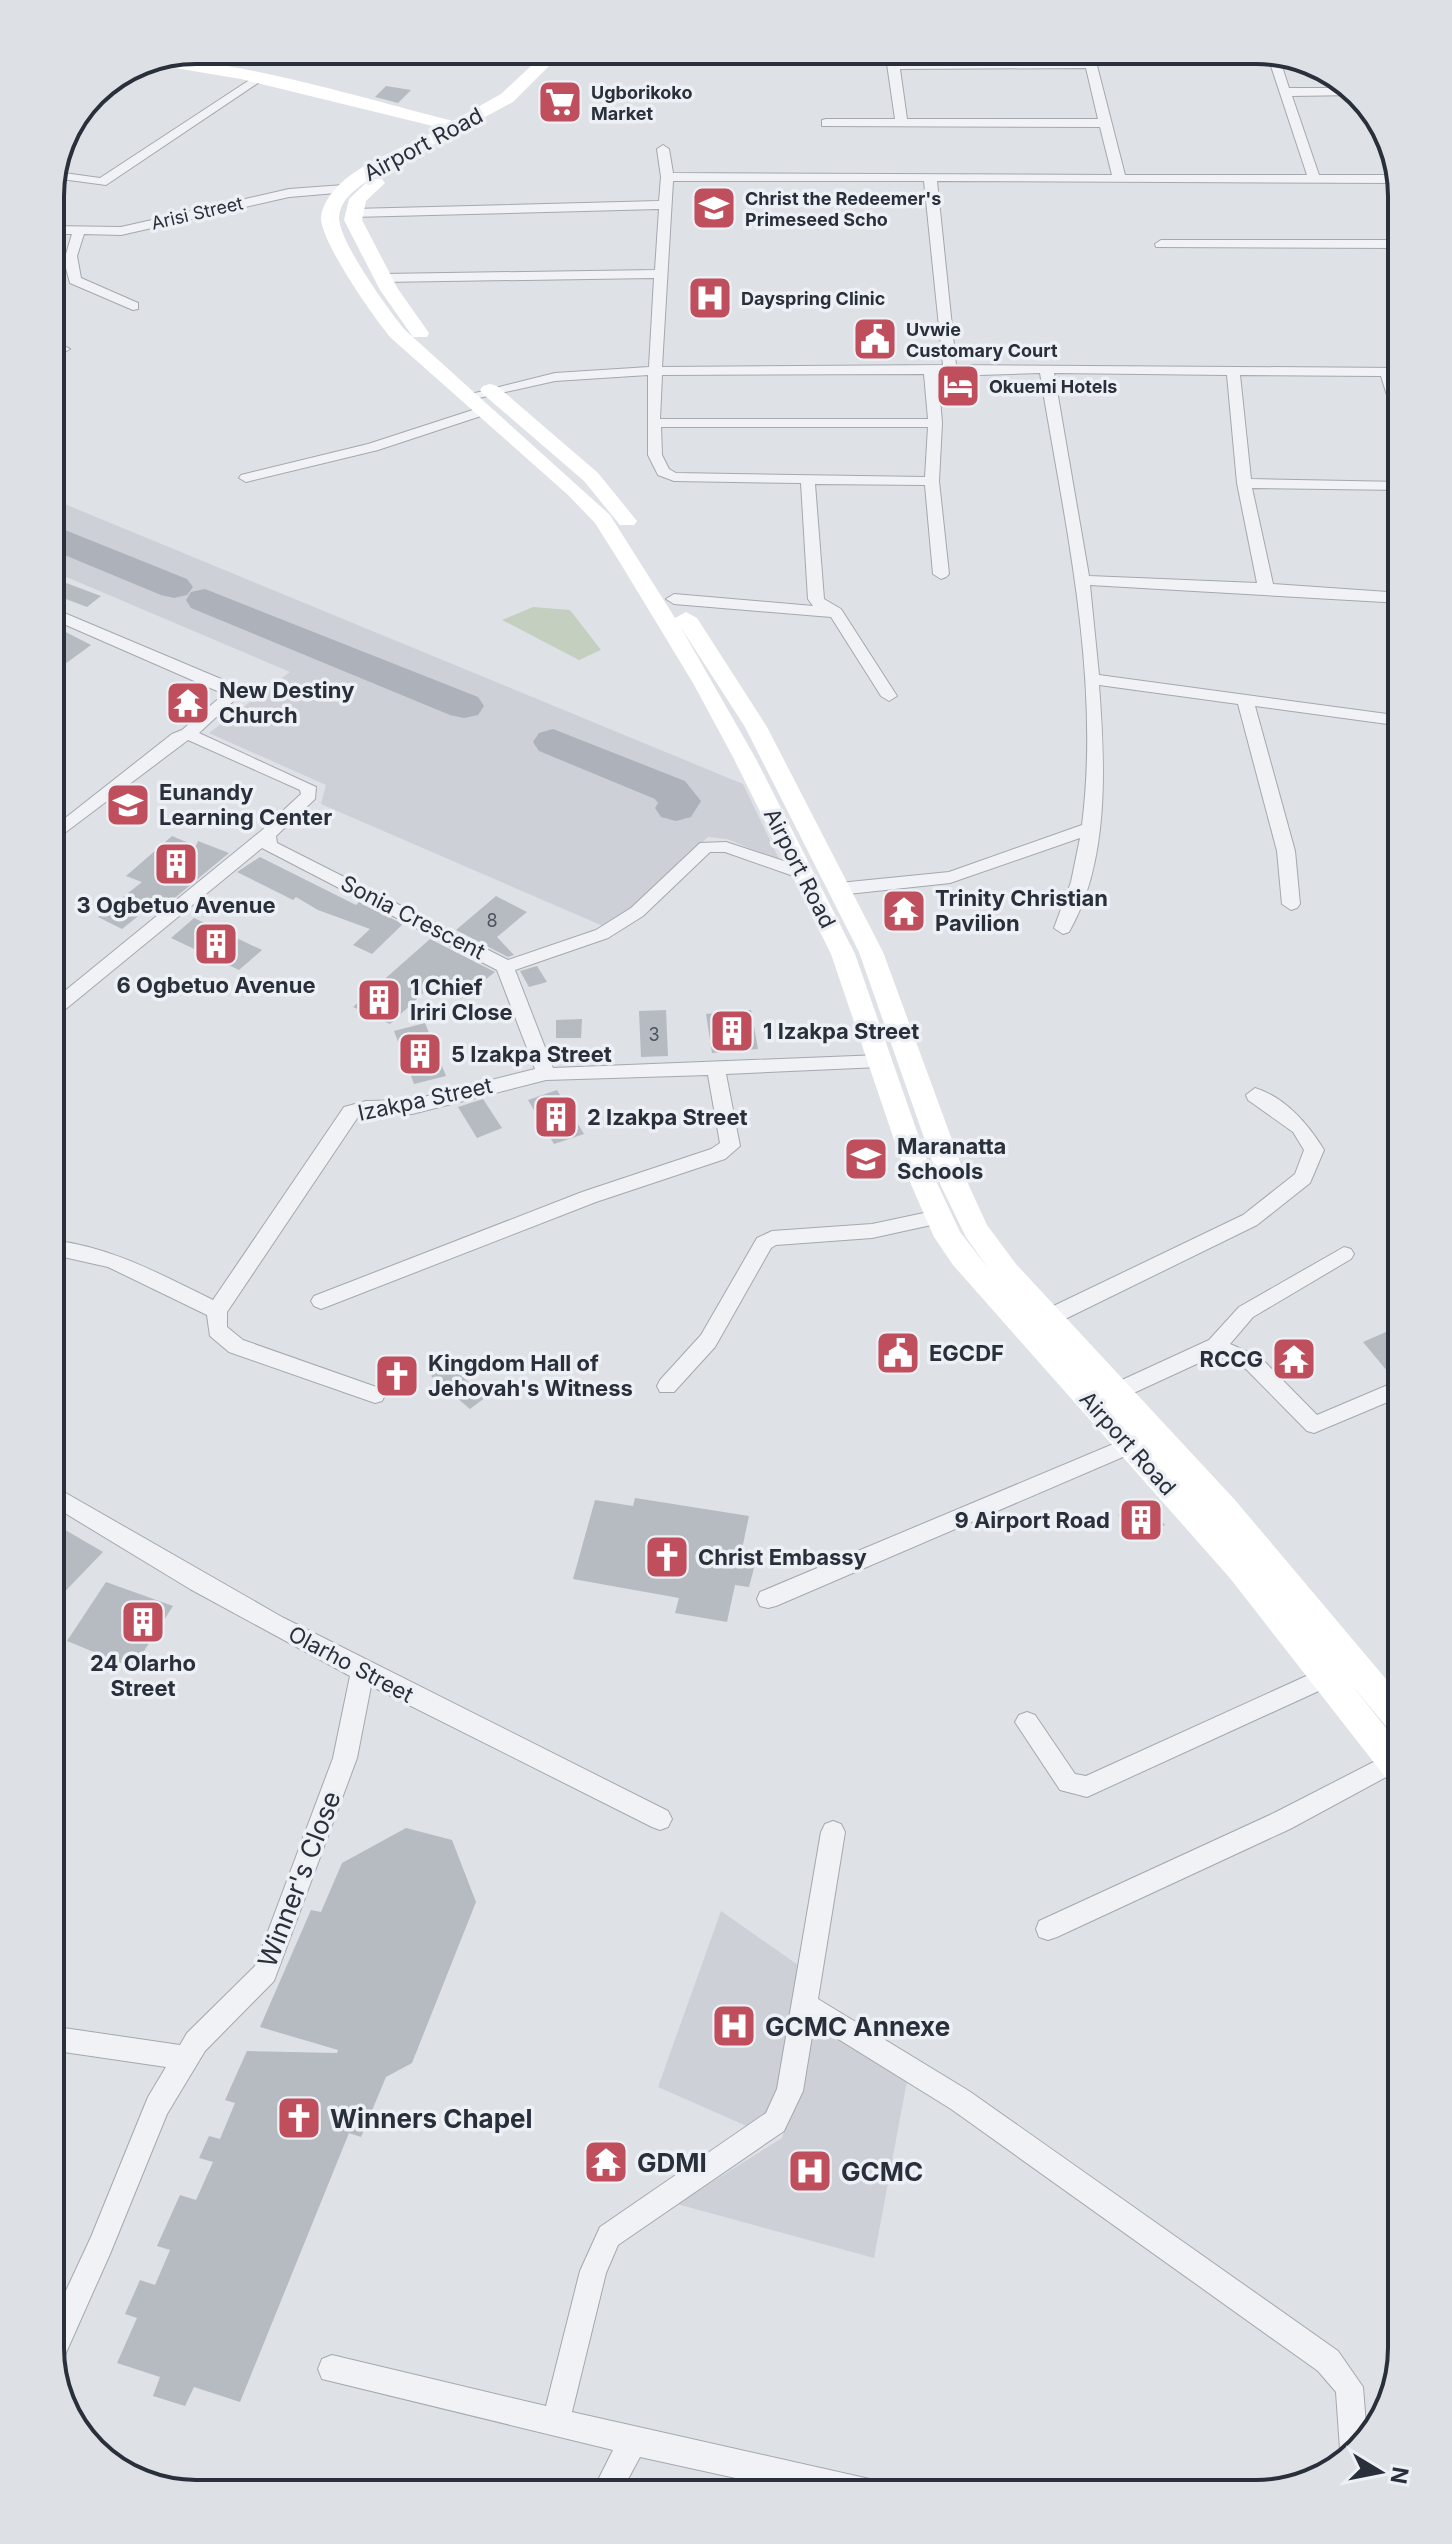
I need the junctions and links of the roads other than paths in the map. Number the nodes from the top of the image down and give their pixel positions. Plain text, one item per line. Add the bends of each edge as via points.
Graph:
1 (542, 64) edge
2 (560, 64) edge
3 (1025, 64) edge
4 (1011, 65) junction
5 (1091, 65) joint
6 (181, 66) edge
7 (893, 66) joint
8 (1276, 66) edge
9 (258, 79) junction
10 (1285, 92) junction
11 (1337, 92) edge
12 (826, 123) dead end
13 (902, 123) junction
14 (1106, 123) junction
15 (456, 127) junction
16 (663, 149) dead end
17 (66, 177) edge
18 (667, 177) junction
19 (930, 177) junction
20 (1119, 177) junction
21 (1314, 178) junction
22 (1387, 179) edge
23 (344, 189) junction
24 (665, 205) junction
25 (353, 213) junction
26 (64, 231) edge
27 (79, 232) junction
28 (1161, 244) dead end
29 (1388, 244) edge
30 (661, 274) junction
31 (382, 278) junction
32 (133, 306) dead end
33 (1046, 369) junction
34 (1233, 370) junction
35 (655, 371) junction
36 (931, 371) junction
37 (950, 372) junction
38 (1388, 372) edge
39 (481, 399) junction
40 (654, 423) junction
41 (935, 423) junction
42 (246, 478) dead end
43 (808, 480) junction
44 (932, 481) junction
45 (1244, 483) junction
46 (1388, 486) edge
47 (941, 574) dead end
48 (1082, 580) junction
49 (1266, 588) junction
50 (1388, 597) edge
51 (674, 599) junction
52 (836, 612) junction
53 (64, 618) edge
54 (1092, 679) junction
55 (714, 680) junction
56 (889, 696) dead end
57 (1245, 700) junction
58 (1388, 719) edge
59 (188, 734) junction
60 (64, 828) edge
61 (1089, 828) junction
62 (267, 835) junction
63 (802, 873) junction
64 (839, 889) junction
65 (1291, 904) dead end
66 (1063, 928) dead end
67 (505, 967) junction
68 (64, 1002) edge
69 (880, 1061) junction
70 (716, 1068) junction
71 (546, 1073) junction
72 (1255, 1095) dead end
73 (938, 1217) junction
74 (64, 1248) edge
75 (1344, 1254) dead end
76 (321, 1301) dead end
77 (217, 1311) junction
78 (1050, 1317) junction
79 (1216, 1346) junction
80 (667, 1386) dead end
81 (1118, 1391) junction
82 (1388, 1393) edge
83 (375, 1395) dead end
84 (1130, 1445) junction
85 (64, 1502) edge
86 (768, 1599) dead end
87 (1311, 1635) junction
88 (362, 1672) junction
89 (1326, 1677) junction
90 (1388, 1709) edge
91 (1027, 1722) dead end
92 (1388, 1755) edge
93 (1388, 1773) edge
94 (660, 1819) dead end
95 (833, 1832) dead end
96 (1048, 1929) dead end
97 (805, 2005) junction
98 (64, 2040) edge
99 (186, 2058) junction
100 (64, 2326) edge
101 (332, 2369) dead end
102 (556, 2422) junction
103 (1353, 2432) edge
104 (633, 2441) junction
105 (612, 2480) edge
106 (810, 2480) edge

1 - 15 main road, Airport Road via 507,98
2 - 25 main road, Airport Road via 513,109 385,177 358,199
3 - 4 street
4 - 5 street
4 - 7 street
5 - 14 street
6 - 9 main road
7 - 13 street
8 - 10 street
9 - 15 main road
9 - 17 street via 102,182
10 - 11 street
10 - 21 street
12 - 13 street
13 - 14 street
14 - 20 street
15 - 23 main road, Airport Road
16 - 18 street
18 - 19 street
18 - 24 street
19 - 20 street
19 - 37 street
20 - 21 street
21 - 22 street
23 - 27 street, Arisi Street via 289,193 121,231
23 - 39 main road, Airport Road via 330,218 334,234 377,309 398,334
24 - 25 street
24 - 30 street
25 - 31 main road, Airport Road via 359,237
26 - 27 street, Arisi Street
27 - 32 street via 70,254 75,280
28 - 29 street
30 - 31 street
30 - 35 street
31 - 39 main road, Airport Road via 419,333
33 - 34 street
33 - 37 street
33 - 48 street
34 - 38 street
34 - 45 street
35 - 36 street
35 - 39 street via 555,377
35 - 40 street
36 - 37 street
36 - 41 street
39 - 42 street via 373,447
39 - 51 main road, Airport Road via 591,477 625,518
39 - 55 main road, Airport Road via 603,519
40 - 41 street
40 - 43 street via 655,455 663,472 674,477
41 - 44 street
43 - 44 street
43 - 52 street via 816,599
44 - 47 street
45 - 46 street
45 - 49 street
48 - 49 street
48 - 54 street
49 - 50 street
51 - 52 street
51 - 55 main road, Airport Road
52 - 56 street
53 - 59 street via 227,687 233,694
54 - 57 street
54 - 61 street
55 - 63 main road, Airport Road
55 - 64 main road, Airport Road via 756,727
57 - 58 street
57 - 65 street via 1286,851
59 - 60 street
59 - 62 street via 308,787 309,795
61 - 64 street via 950,877
61 - 66 street via 1081,880
62 - 67 street, Sonia Crescent via 269,846
62 - 68 street
63 - 67 street via 726,847 706,847 637,912 602,934
63 - 69 main road, Airport Road via 843,954
64 - 78 main road, Airport Road via 871,952 955,1186 976,1230
67 - 71 street, Sonia Crescent
69 - 70 street, Izakpa Street
69 - 73 main road, Airport Road
70 - 71 street, Izakpa Street
70 - 76 street via 730,1136 730,1146 718,1154 589,1197
71 - 77 street, Izakpa Street via 412,1107 351,1112
72 - 78 street via 1300,1127 1314,1150 1303,1178 1250,1220
73 - 80 street via 872,1231 772,1238 764,1243 708,1341
73 - 84 main road, Airport Road via 963,1258
74 - 77 street via 105,1256
75 - 79 street via 1246,1312
77 - 83 street via 217,1330 236,1346
78 - 81 main road, Airport Road
79 - 81 street
79 - 82 street via 1253,1363 1314,1425
81 - 87 main road, Airport Road via 1224,1509
84 - 86 street
84 - 87 main road, Airport Road via 1240,1568
85 - 88 street, Olarho Street via 126,1542
87 - 89 main road, Airport Road
87 - 90 main road, Airport Road
88 - 94 street, Olarho Street
88 - 99 street, Winner's Close via 345,1758 265,1973
89 - 91 street via 1087,1787 1068,1783
89 - 92 main road, Airport Road
93 - 96 street
95 - 97 street
97 - 102 street via 790,2091 775,2122 609,2236 593,2271
97 - 103 street via 960,2100 1328,2361 1349,2387
98 - 99 street
99 - 100 street, Winner's Close via 157,2106
101 - 102 street
102 - 104 street
104 - 105 street
104 - 106 street

